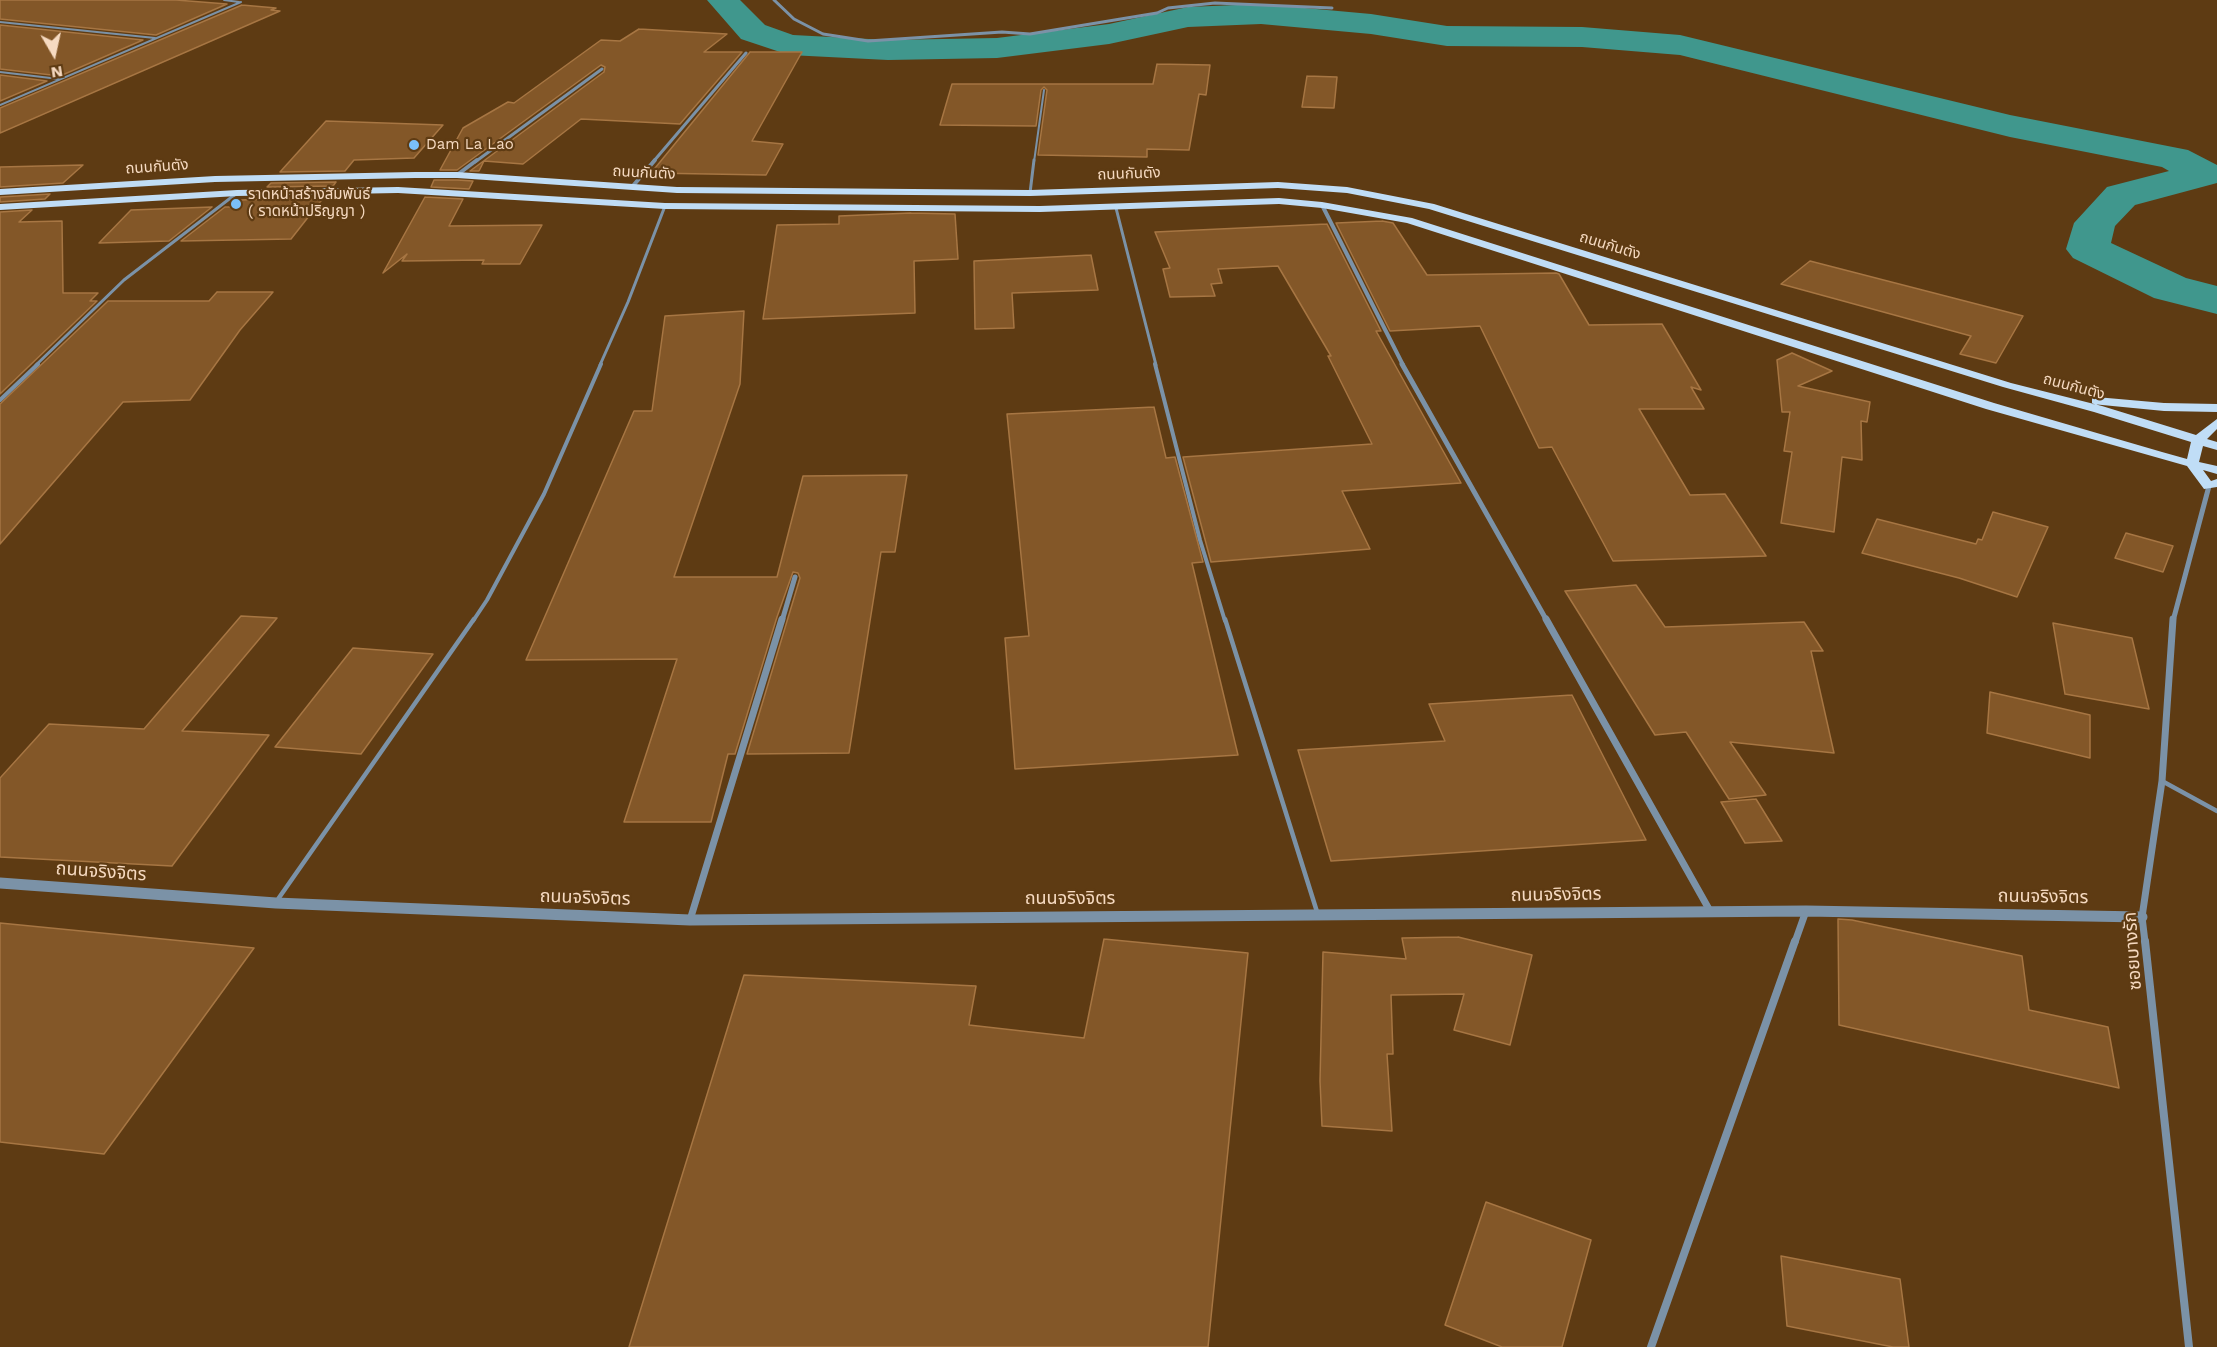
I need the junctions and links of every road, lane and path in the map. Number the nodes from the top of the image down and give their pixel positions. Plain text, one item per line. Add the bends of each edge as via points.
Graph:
1 (224, 0) edge
2 (774, 0) edge
3 (1332, 8) dead end
4 (0, 22) edge
5 (158, 38) junction
6 (746, 53) dead end
7 (602, 69) dead end
8 (0, 72) edge
9 (62, 80) junction
10 (1044, 90) dead end
11 (0, 105) edge
12 (457, 175) junction
13 (203, 179) junction
14 (578, 184) junction
15 (632, 188) junction
16 (0, 192) edge
17 (954, 192) junction
18 (1030, 192) junction
19 (237, 193) junction
20 (191, 196) junction
21 (1385, 197) junction
22 (559, 200) junction
23 (1322, 205) junction
24 (665, 206) junction
25 (0, 207) edge
26 (951, 208) junction
27 (1116, 208) junction
28 (1367, 213) junction
29 (2007, 385) junction
30 (2051, 396) junction
31 (0, 400) edge
32 (1990, 406) junction
33 (2217, 408) edge
34 (2217, 423) edge
35 (2198, 440) junction
36 (2217, 446) edge
37 (2192, 464) junction
38 (2217, 470) edge
39 (2213, 484) edge
40 (795, 577) dead end
41 (2163, 781) junction
42 (2217, 811) edge
43 (0, 883) edge
44 (276, 903) junction
45 (1806, 910) junction
46 (1710, 911) junction
47 (1318, 915) junction
48 (2142, 917) junction
49 (690, 920) junction
50 (1651, 1347) edge
51 (2189, 1347) edge

1 - 5 lane via 242,2
2 - 3 street via 794,19 824,34 868,41 1002,32 1030,34 1215,3
4 - 5 lane
5 - 9 lane
6 - 15 street
7 - 12 street
8 - 9 lane
9 - 11 lane
10 - 18 lane
12 - 13 main road, ถนนกันตัง
12 - 14 main road, ถนนกันตัง
13 - 16 main road, ถนนกันตัง
13 - 20 main road
14 - 15 main road, ถนนกันตัง
14 - 22 main road
15 - 17 main road, ถนนกันตัง
17 - 18 main road, ถนนกันตัง
17 - 26 main road
18 - 21 main road, ถนนกันตัง via 1278,185
19 - 20 main road, ถนนกันตัง
19 - 22 main road, ถนนกันตัง via 398,190
19 - 31 lane via 124,280
20 - 25 main road, ถนนกันตัง
21 - 28 main road
21 - 29 main road, ถนนกันตัง via 1431,206
22 - 24 main road, ถนนกันตัง
23 - 27 main road, ถนนกันตัง via 1279,201
23 - 28 main road, ถนนกันตัง
23 - 46 street via 1400,360
24 - 26 main road, ถนนกันตัง
24 - 44 lane via 628,302 544,494 487,600
26 - 27 main road, ถนนกันตัง
27 - 47 lane via 1200,540
28 - 32 main road, ถนนกันตัง via 1409,220
29 - 30 main road, ถนนกันตัง
29 - 32 main road
30 - 33 main road
30 - 35 main road, ถนนกันตัง
32 - 37 main road, ถนนกันตัง
34 - 35 main road
35 - 36 main road, ถนนกันตัง
35 - 37 main road
37 - 38 main road, ถนนกันตัง
37 - 39 main road
39 - 41 street, ซอยบางรัก via 2172,624
40 - 49 street
41 - 42 lane
41 - 48 street, ซอยบางรัก
43 - 44 street, ถนนจริงจิตร
44 - 49 street, ถนนจริงจิตร
45 - 46 street, ถนนจริงจิตร
45 - 48 street, ถนนจริงจิตร
45 - 50 street
46 - 47 street, ถนนจริงจิตร
47 - 49 street, ถนนจริงจิตร
48 - 51 street, ซอยบางรัก

